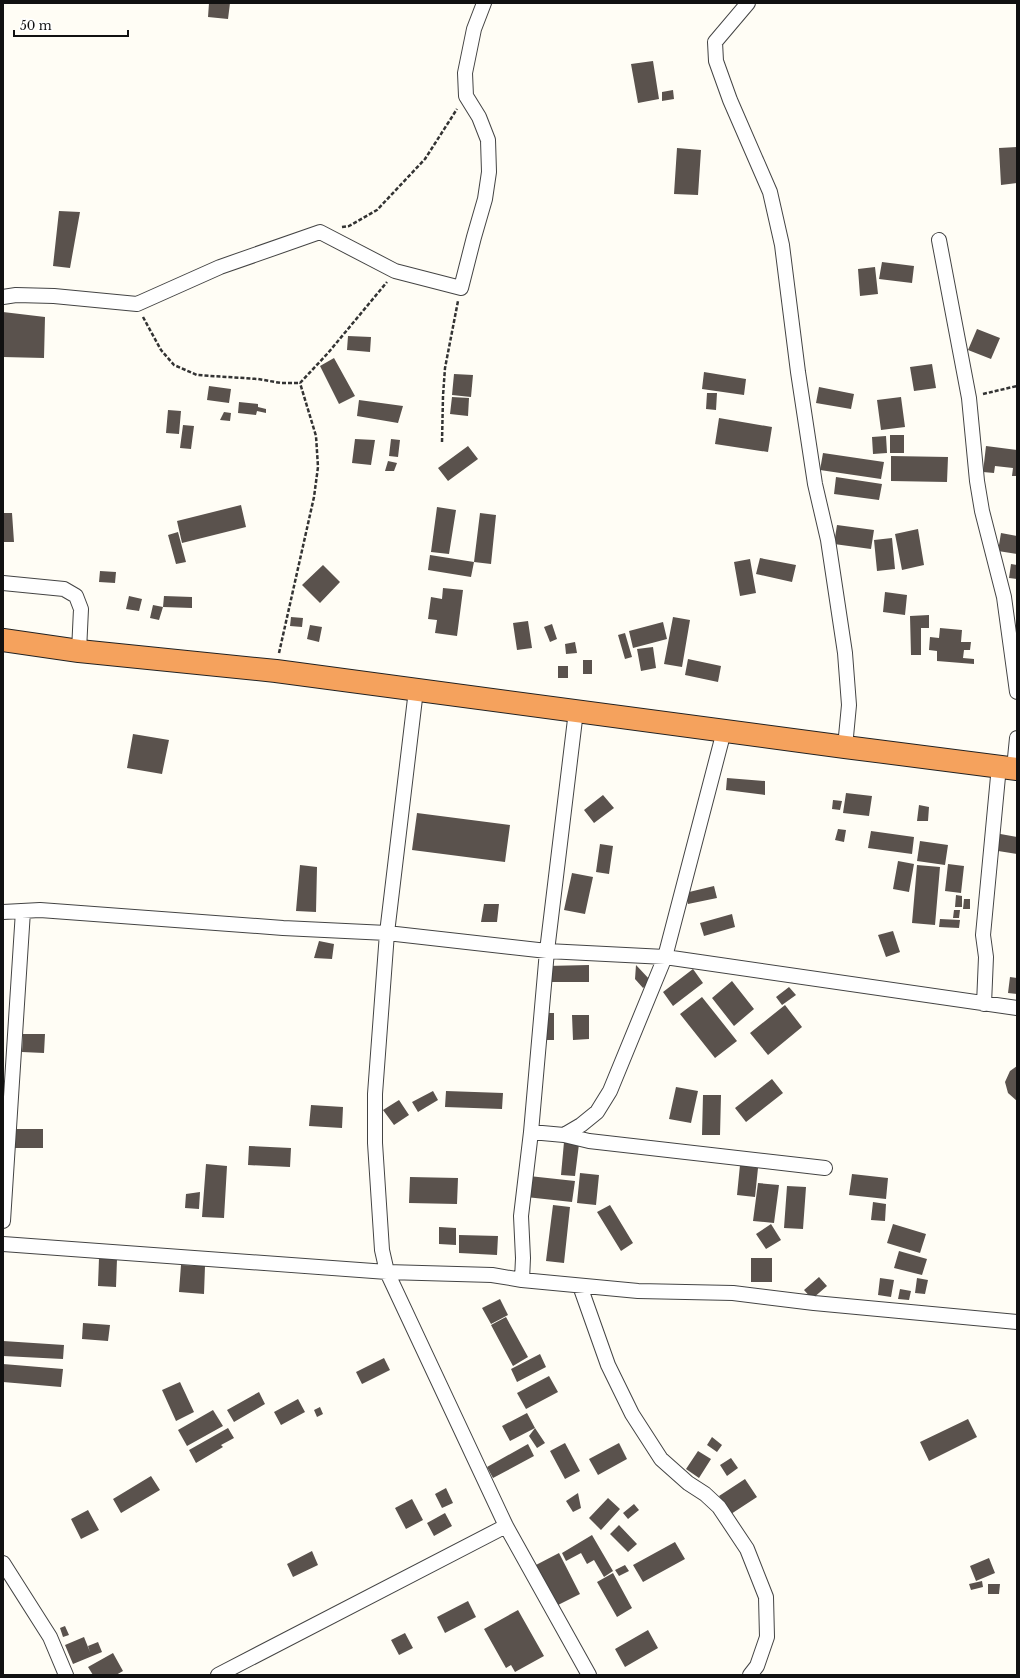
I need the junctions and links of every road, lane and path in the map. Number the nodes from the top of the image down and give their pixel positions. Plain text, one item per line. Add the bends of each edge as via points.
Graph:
1 (484, 3) edge
2 (748, 3) edge
3 (466, 96) junction
4 (320, 232) junction
5 (939, 240) dead end
6 (395, 271) junction
7 (461, 288) junction
8 (3, 297) edge
9 (137, 304) junction
10 (300, 382) junction
11 (1017, 386) edge
12 (969, 398) junction
13 (442, 442) dead end
14 (3, 583) edge
15 (3, 640) edge
16 (79, 651) junction
17 (276, 671) junction
18 (416, 690) junction
19 (1017, 692) edge
20 (576, 711) junction
21 (724, 731) junction
22 (1017, 738) edge
23 (845, 747) junction
24 (1010, 768) edge
25 (23, 911) junction
26 (3, 912) edge
27 (386, 933) junction
28 (547, 951) junction
29 (665, 957) junction
30 (984, 1004) junction
31 (1017, 1008) edge
32 (531, 1132) junction
33 (564, 1135) junction
34 (825, 1168) dead end
35 (3, 1221) edge
36 (3, 1244) edge
37 (388, 1272) junction
38 (522, 1280) junction
39 (580, 1286) junction
40 (1017, 1322) edge
41 (506, 1526) junction
42 (3, 1563) edge
43 (66, 1675) edge
44 (218, 1675) edge
45 (589, 1675) edge
46 (750, 1675) edge

1 - 3 street via 474,29 465,73
2 - 23 street via 715,42 716,61 770,192 782,245 815,484 828,540 845,653 849,705
3 - 4 path via 425,159 377,210 349,226
3 - 7 street via 480,117 488,140 489,172 485,200
4 - 6 street
4 - 9 street via 220,268
5 - 12 street
6 - 7 street
6 - 10 path via 328,353
7 - 13 path via 445,368
8 - 9 street via 54,296
9 - 10 path via 160,350 174,365 197,375 281,383
10 - 17 path via 316,436 318,467 314,497
11 - 12 path
12 - 19 street via 977,481 1004,597
14 - 16 street via 64,589 76,596 81,609
15 - 16 highway
16 - 17 highway
17 - 18 highway
18 - 20 highway
18 - 27 street
20 - 21 highway
20 - 28 street
21 - 23 highway
21 - 29 street
22 - 24 street
23 - 24 highway
24 - 30 street via 983,935 986,957
25 - 26 street
25 - 27 street via 40,910
25 - 35 street
27 - 28 street
27 - 37 street via 375,1143 382,1250
28 - 29 street
28 - 32 street
29 - 30 street
29 - 33 street via 610,1091 597,1112
30 - 31 street
32 - 33 street
32 - 38 street via 521,1216 524,1258
33 - 34 street via 589,1141
36 - 37 street
37 - 38 street via 492,1275
37 - 41 street
38 - 39 street
39 - 40 street via 638,1291 734,1292 814,1303
39 - 46 street via 608,1365 632,1414 661,1459 719,1507 747,1549 766,1597 767,1629 767,1637 757,1666
41 - 44 street
41 - 45 street
42 - 43 street via 50,1637

